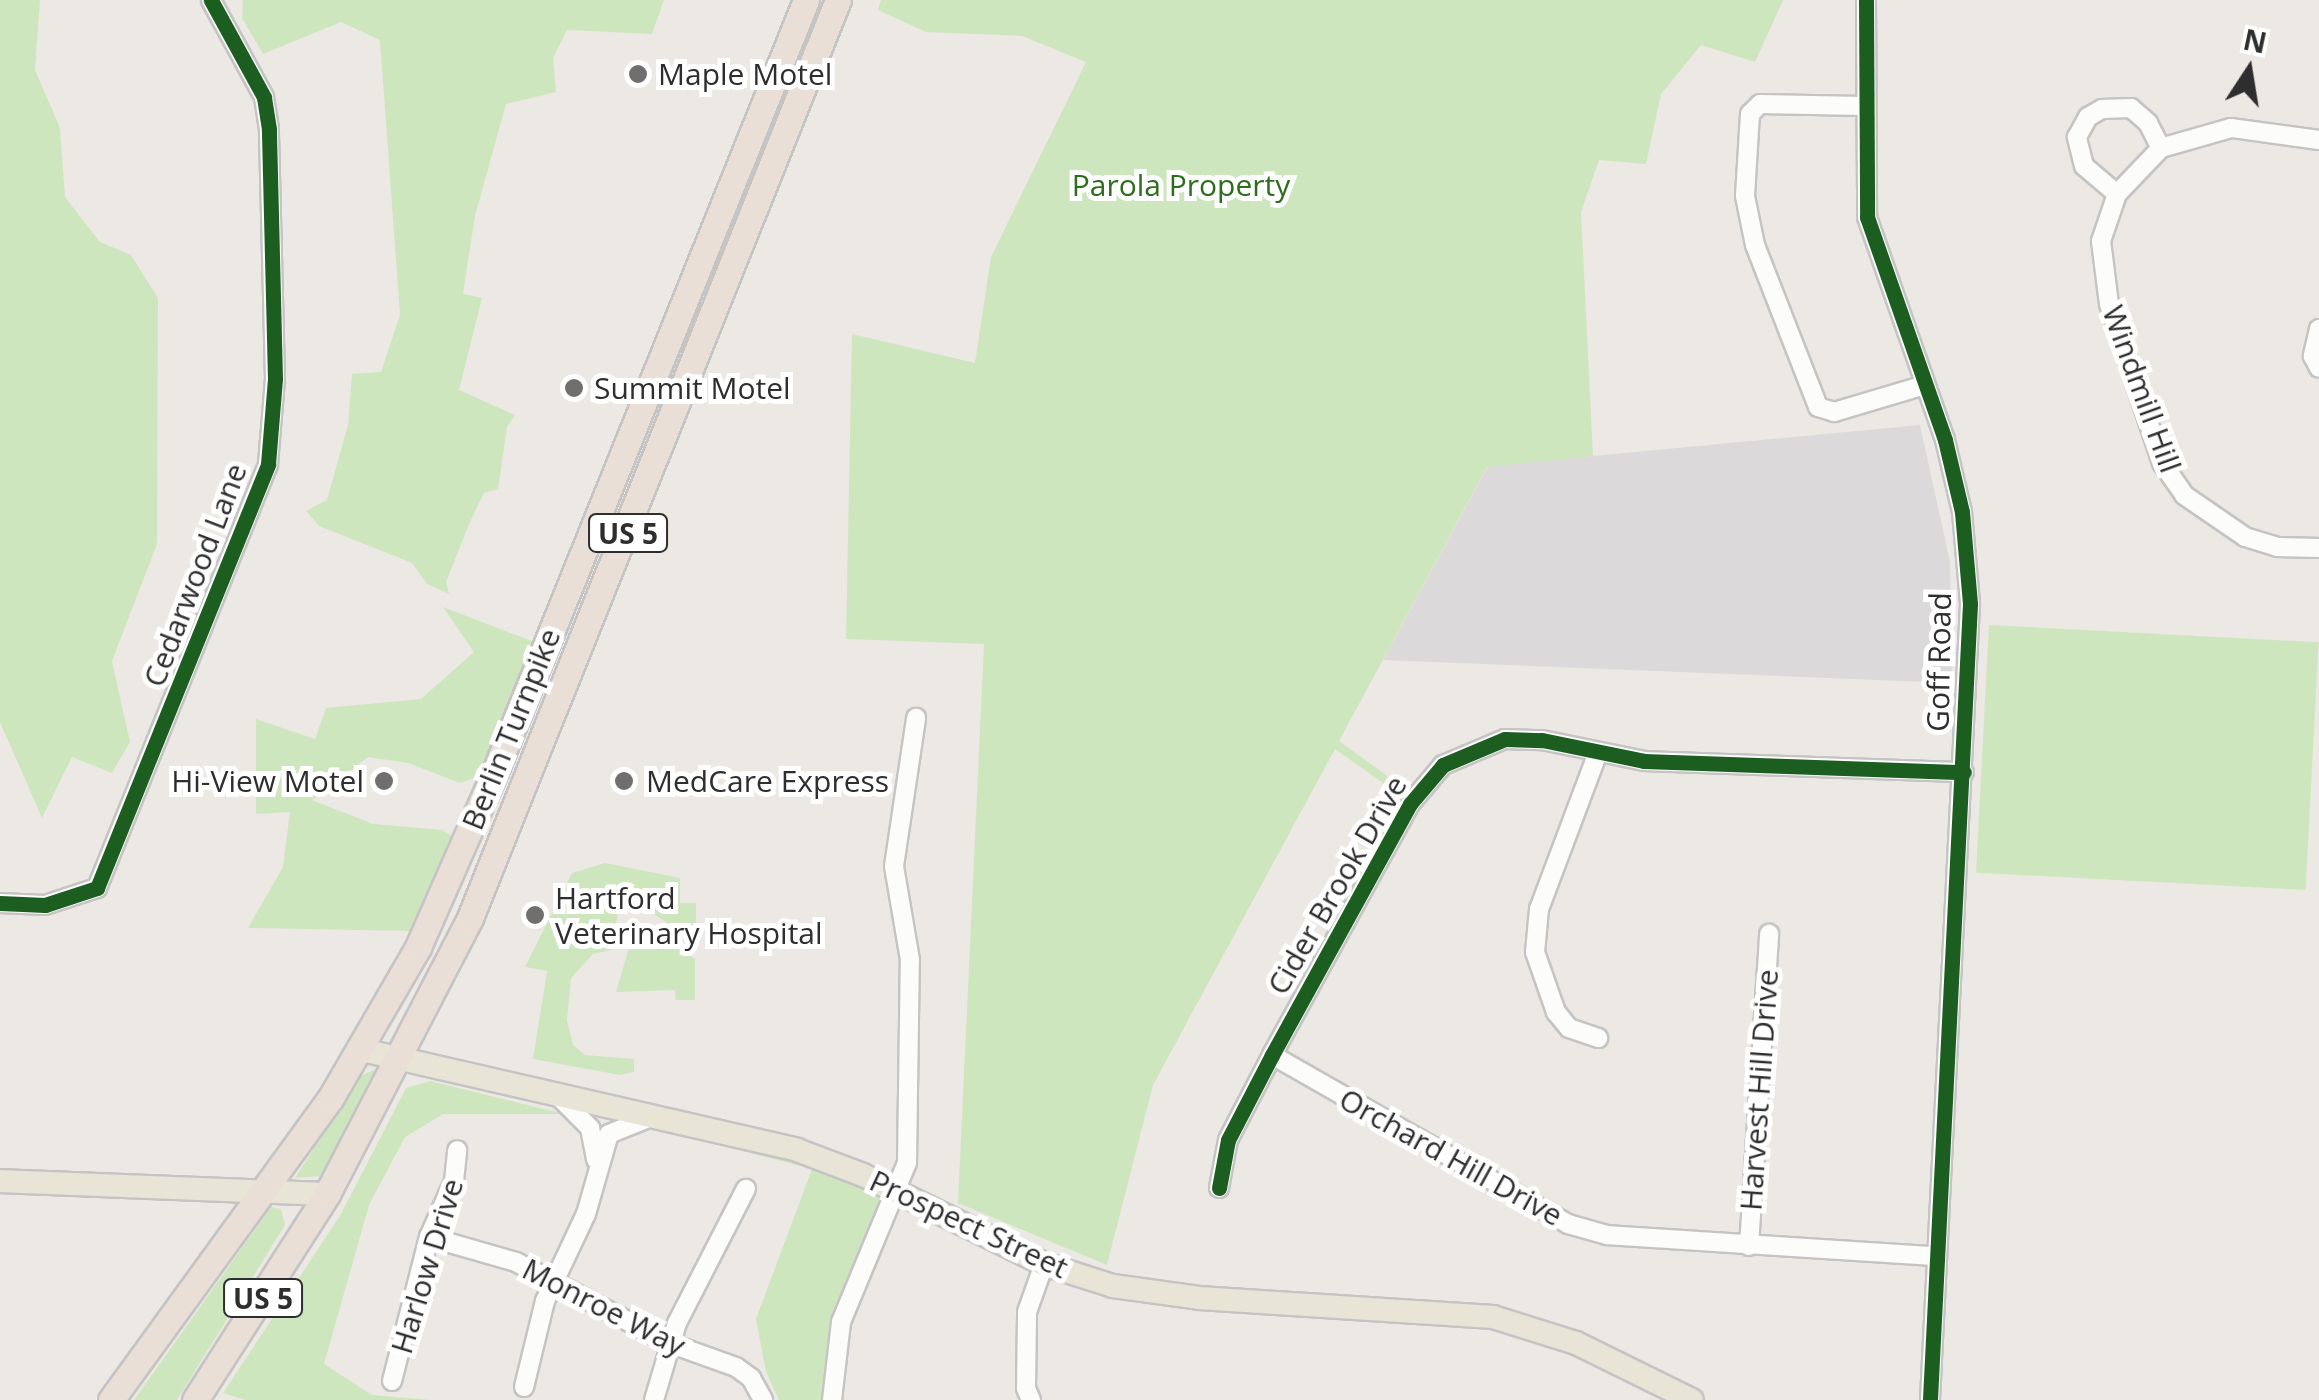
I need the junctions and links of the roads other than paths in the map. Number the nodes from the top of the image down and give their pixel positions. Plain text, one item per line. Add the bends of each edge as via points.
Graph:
1 (212, 0) edge
2 (806, 0) edge
3 (838, 0) edge
4 (1866, 0) edge
5 (1863, 106) junction
6 (2319, 140) edge
7 (2161, 148) junction
8 (2118, 194) junction
9 (2319, 328) edge
10 (2319, 368) edge
11 (1926, 385) junction
12 (2319, 548) edge
13 (546, 641) junction
14 (580, 653) junction
15 (916, 718) dead end
16 (1597, 755) junction
17 (1964, 772) junction
18 (0, 902) edge
19 (1768, 934) dead end
20 (1598, 1038) dead end
21 (362, 1050) junction
22 (1272, 1055) junction
23 (401, 1058) junction
24 (554, 1093) junction
25 (656, 1115) junction
26 (456, 1150) dead end
27 (597, 1174) junction
28 (0, 1181) edge
29 (1219, 1188) dead end
30 (746, 1189) dead end
31 (260, 1191) junction
32 (899, 1191) junction
33 (328, 1194) junction
34 (429, 1237) junction
35 (1749, 1246) junction
36 (1936, 1256) junction
37 (1044, 1264) junction
38 (554, 1279) junction
39 (668, 1343) junction
40 (392, 1381) dead end
41 (524, 1388) dead end
42 (1659, 1393) edge
43 (110, 1400) edge
44 (195, 1400) edge
45 (654, 1400) edge
46 (763, 1400) edge
47 (832, 1400) edge
48 (1031, 1400) edge
49 (1692, 1400) edge
50 (1930, 1400) edge

1 - 18 street, Cedarwood Lane via 259,86 269,129 275,380 268,464 97,888 46,904
2 - 13 highway, Berlin Turnpike / US 5
3 - 14 highway, Berlin Turnpike / US 5
4 - 5 street, Goff Road
5 - 11 street, Goff Road via 1867,218
5 - 11 street via 1760,104 1750,114 1745,196 1756,244 1818,407 1834,412
6 - 7 street via 2231,128
7 - 8 street, Windmill Hill
7 - 8 street via 2148,123 2130,108 2088,116 2078,137 2084,166
8 - 12 street, Windmill Hill via 2102,242 2102,272 2162,462 2184,494 2224,528 2277,548
9 - 10 street
11 - 17 street, Goff Road via 1962,512 1970,604
13 - 14 highway
13 - 21 highway, Berlin Turnpike / US 5 via 456,866
14 - 23 highway, Berlin Turnpike / US 5 via 486,882
15 - 32 street via 894,866 910,960 908,1148
16 - 17 street, Cider Brook Drive
16 - 20 street via 1539,908 1535,952 1556,1012 1569,1028
16 - 22 street, Cider Brook Drive via 1542,740 1504,739 1443,765 1410,804
17 - 36 street, Goff Road
19 - 35 street, Harvest Hill Drive
21 - 23 main road, Prospect Street
21 - 31 highway, Berlin Turnpike / US 5
22 - 29 street, Cider Brook Drive via 1228,1140
22 - 35 street, Orchard Hill Drive via 1568,1224 1607,1235
23 - 24 main road, Prospect Street
23 - 33 highway, Berlin Turnpike / US 5
24 - 25 main road, Prospect Street
24 - 27 street via 593,1133
25 - 27 street via 614,1129
25 - 32 main road, Prospect Street via 793,1149
26 - 34 street, Harlow Drive via 454,1181
27 - 38 street
28 - 31 main road
30 - 39 street
31 - 33 main road
31 - 43 highway, Berlin Turnpike / US 5
32 - 37 main road, Prospect Street
32 - 47 street via 841,1322
33 - 44 highway, Berlin Turnpike / US 5
34 - 38 street, Monroe Way
34 - 40 street, Harlow Drive
35 - 36 street, Orchard Hill Drive
36 - 50 street, Goff Road
37 - 42 main road, Prospect Street via 1113,1286 1177,1296 1493,1317 1576,1343
37 - 48 street via 1027,1312
38 - 39 street, Monroe Way
38 - 41 street
39 - 45 street
39 - 46 street, Monroe Way via 744,1371
42 - 49 main road, Prospect Street

